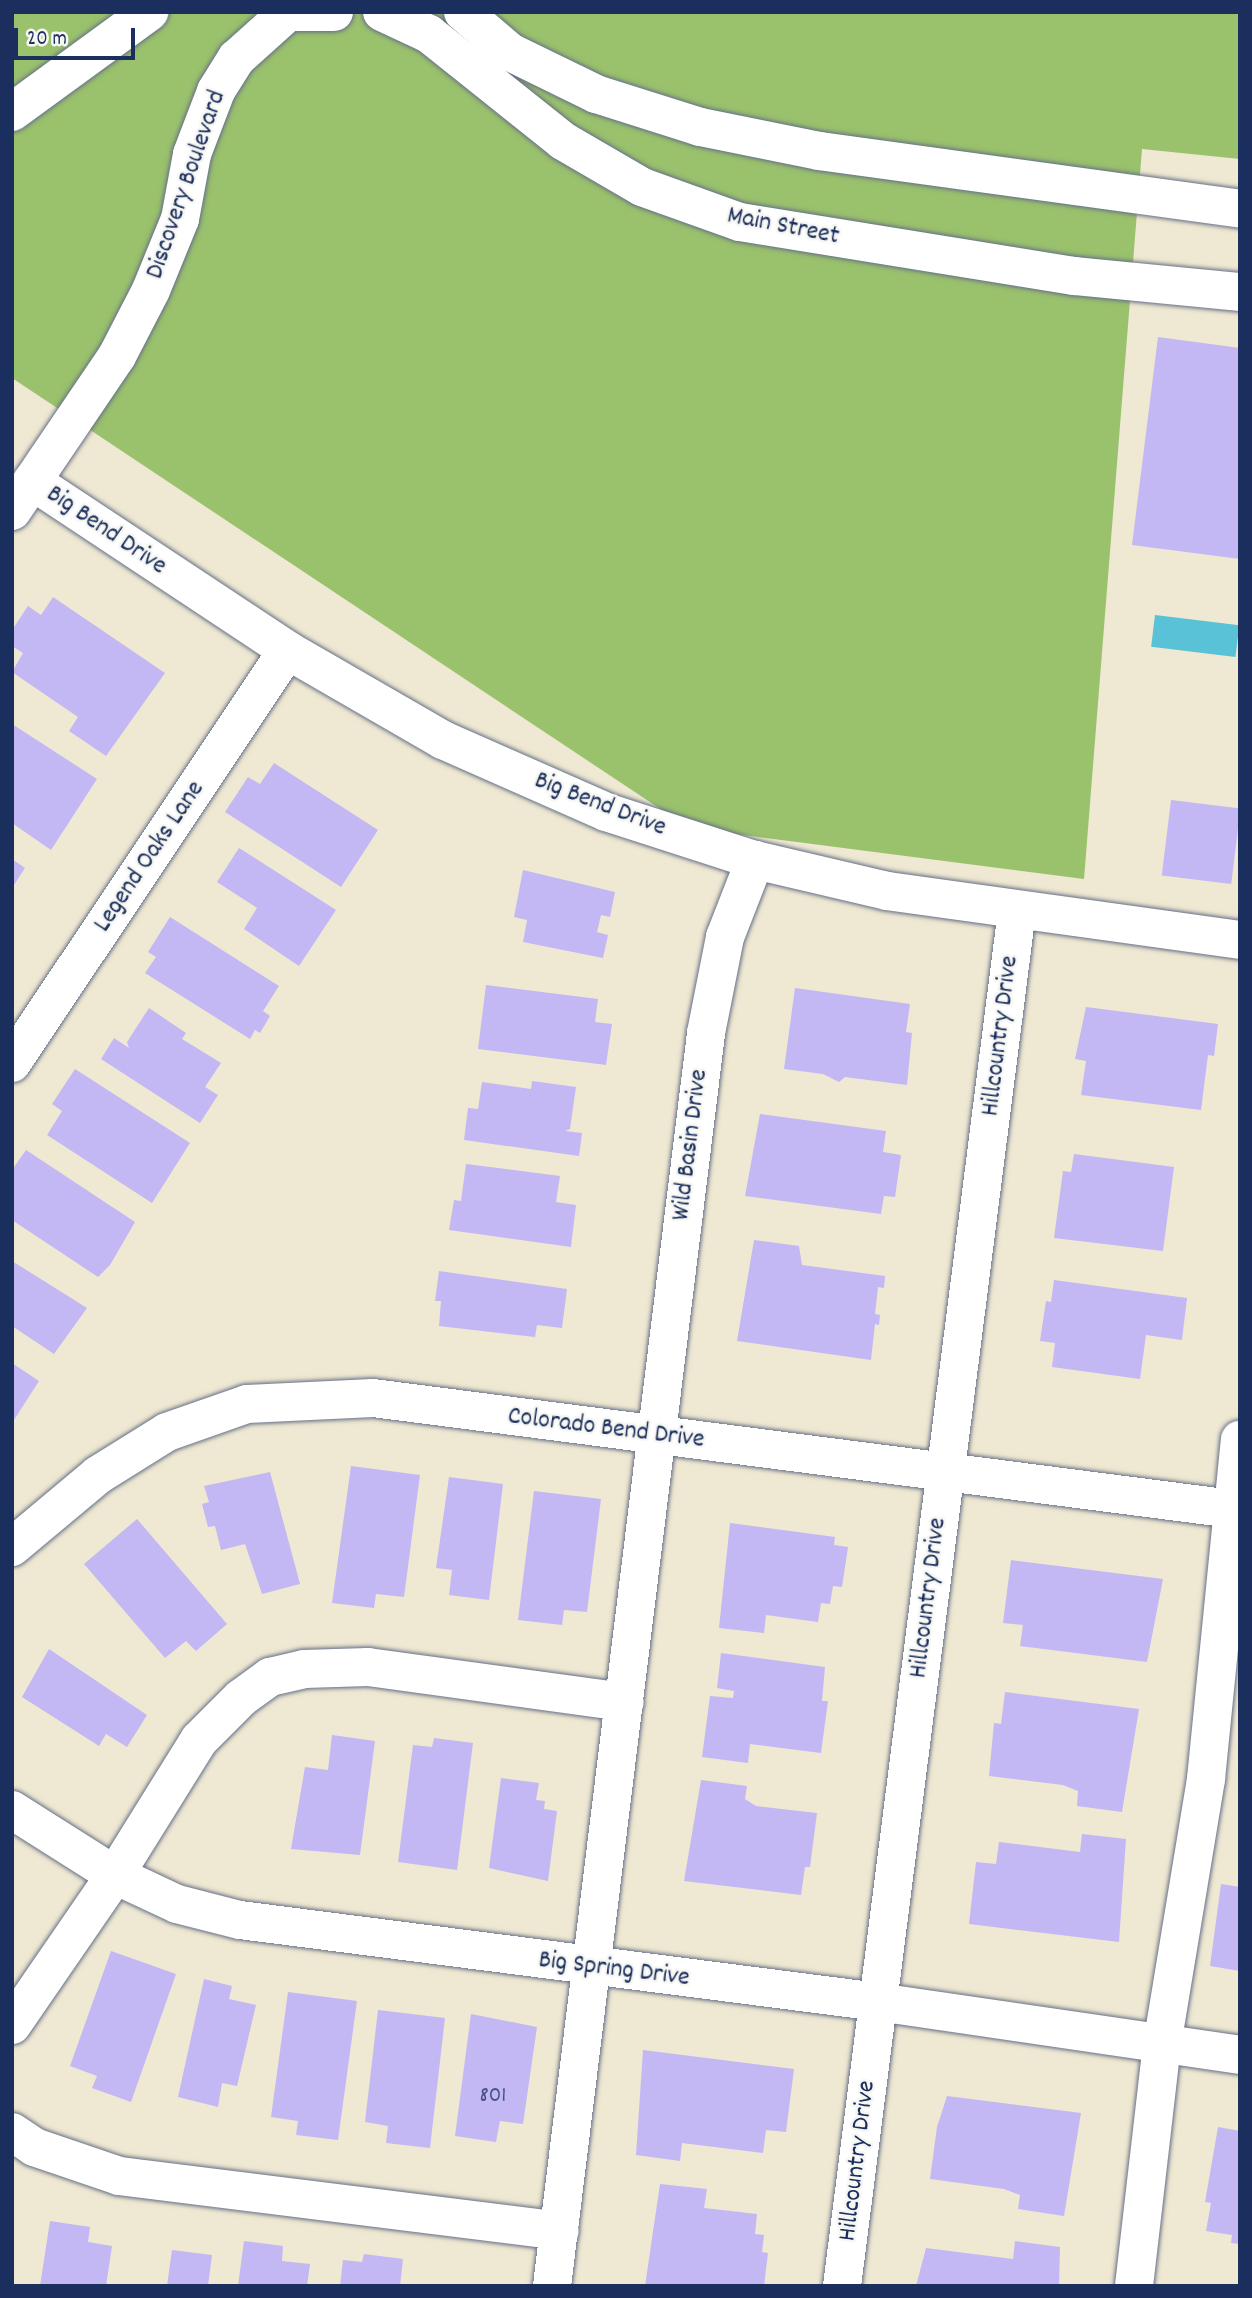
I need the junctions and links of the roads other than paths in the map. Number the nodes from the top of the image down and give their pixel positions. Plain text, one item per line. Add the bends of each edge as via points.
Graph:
1 (149, 12) edge
2 (334, 12) edge
3 (382, 12) edge
4 (463, 12) edge
5 (285, 13) edge
6 (12, 112) edge
7 (1240, 209) edge
8 (1240, 292) edge
9 (22, 496) edge
10 (288, 650) junction
11 (755, 860) junction
12 (1017, 911) junction
13 (1240, 940) edge
14 (12, 1063) edge
15 (655, 1437) junction
16 (1240, 1440) edge
17 (945, 1470) junction
18 (1235, 1509) edge
19 (12, 1546) edge
20 (625, 1702) junction
21 (1223, 1781) edge
22 (12, 1810) edge
23 (116, 1875) junction
24 (589, 1967) junction
25 (878, 2002) junction
26 (12, 2025) edge
27 (1162, 2045) junction
28 (1240, 2055) edge
29 (12, 2132) edge
30 (560, 2231) junction
31 (552, 2286) edge
32 (842, 2286) edge
33 (1134, 2286) edge

1 - 6 street
2 - 5 street
3 - 8 street, Main Street via 429,34 562,141 642,187 740,222 1074,276
4 - 7 street via 510,52 596,94 700,127 819,151
5 - 9 street, Discovery Boulevard via 237,58 216,91 192,154 180,219 151,290 117,356
9 - 10 street, Big Bend Drive
10 - 11 street, Big Bend Drive via 443,740 606,812
10 - 14 street, Legend Oaks Lane
11 - 12 street, Big Bend Drive via 887,891
11 - 15 street, Wild Basin Drive via 725,937 706,1033
12 - 13 street, Big Bend Drive
12 - 17 street, Hillcountry Drive
15 - 17 street, Colorado Bend Drive
15 - 19 street, Colorado Bend Drive via 373,1398 247,1404 167,1432 98,1475
15 - 20 street, Wild Basin Drive
16 - 18 street
17 - 18 street, Colorado Bend Drive
17 - 25 street, Hillcountry Drive
18 - 21 street
20 - 23 street via 368,1667 304,1669 270,1677 241,1698 199,1740
20 - 24 street, Wild Basin Drive
21 - 27 street
22 - 23 street, Big Spring Drive
23 - 24 street, Big Spring Drive via 177,1904 240,1920
23 - 26 street
24 - 25 street, Big Spring Drive
24 - 30 street, Wild Basin Drive
25 - 27 street, Big Spring Drive
25 - 32 street, Hillcountry Drive
27 - 28 street, Big Spring Drive
27 - 33 street
29 - 30 street via 34,2147 119,2176
30 - 31 street, Wild Basin Drive

